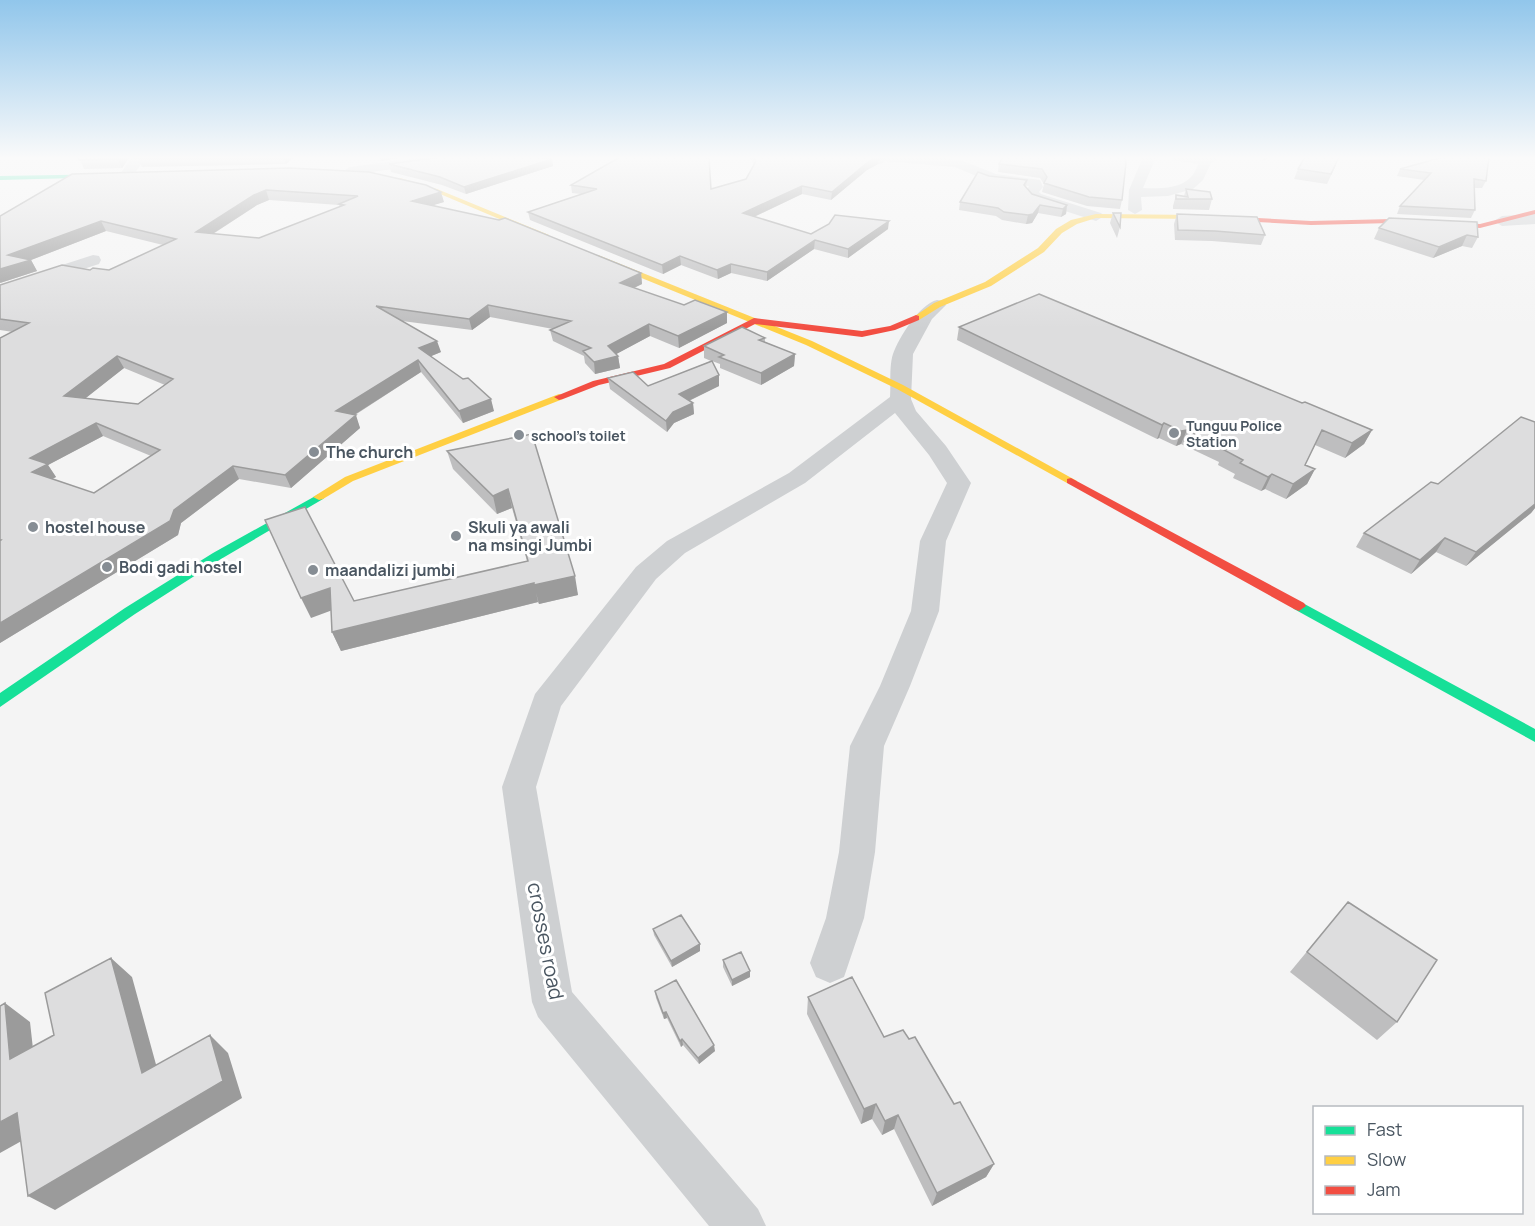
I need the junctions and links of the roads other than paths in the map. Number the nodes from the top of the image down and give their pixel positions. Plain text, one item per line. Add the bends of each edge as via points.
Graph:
1 (495, 214) edge
2 (1090, 214) edge
3 (1526, 214) edge
4 (1136, 215) joint
5 (1096, 216) junction
6 (1535, 219) edge
7 (1502, 220) junction
8 (553, 238) edge
9 (585, 252) edge
10 (93, 260) dead end
11 (0, 291) edge
12 (937, 305) junction
13 (754, 321) junction
14 (900, 393) junction
15 (0, 700) edge
16 (1535, 736) edge
17 (830, 963) dead end
18 (741, 1226) edge

1 - 8 street
2 - 5 street
3 - 7 street
4 - 5 street
4 - 7 street via 1480,226
5 - 12 street via 1059,231 1041,250 988,284
6 - 7 street
9 - 13 street
10 - 11 street
12 - 13 street via 909,322 862,334
12 - 14 street via 924,316 903,354
13 - 14 street via 810,343
13 - 15 street via 667,366 596,384 349,479 140,604
14 - 16 street
14 - 17 street via 906,413 959,483 933,541 925,611 867,746 857,852 845,918
14 - 18 street, crosses road via 797,478 676,547 646,573 546,702 519,787 553,1002

